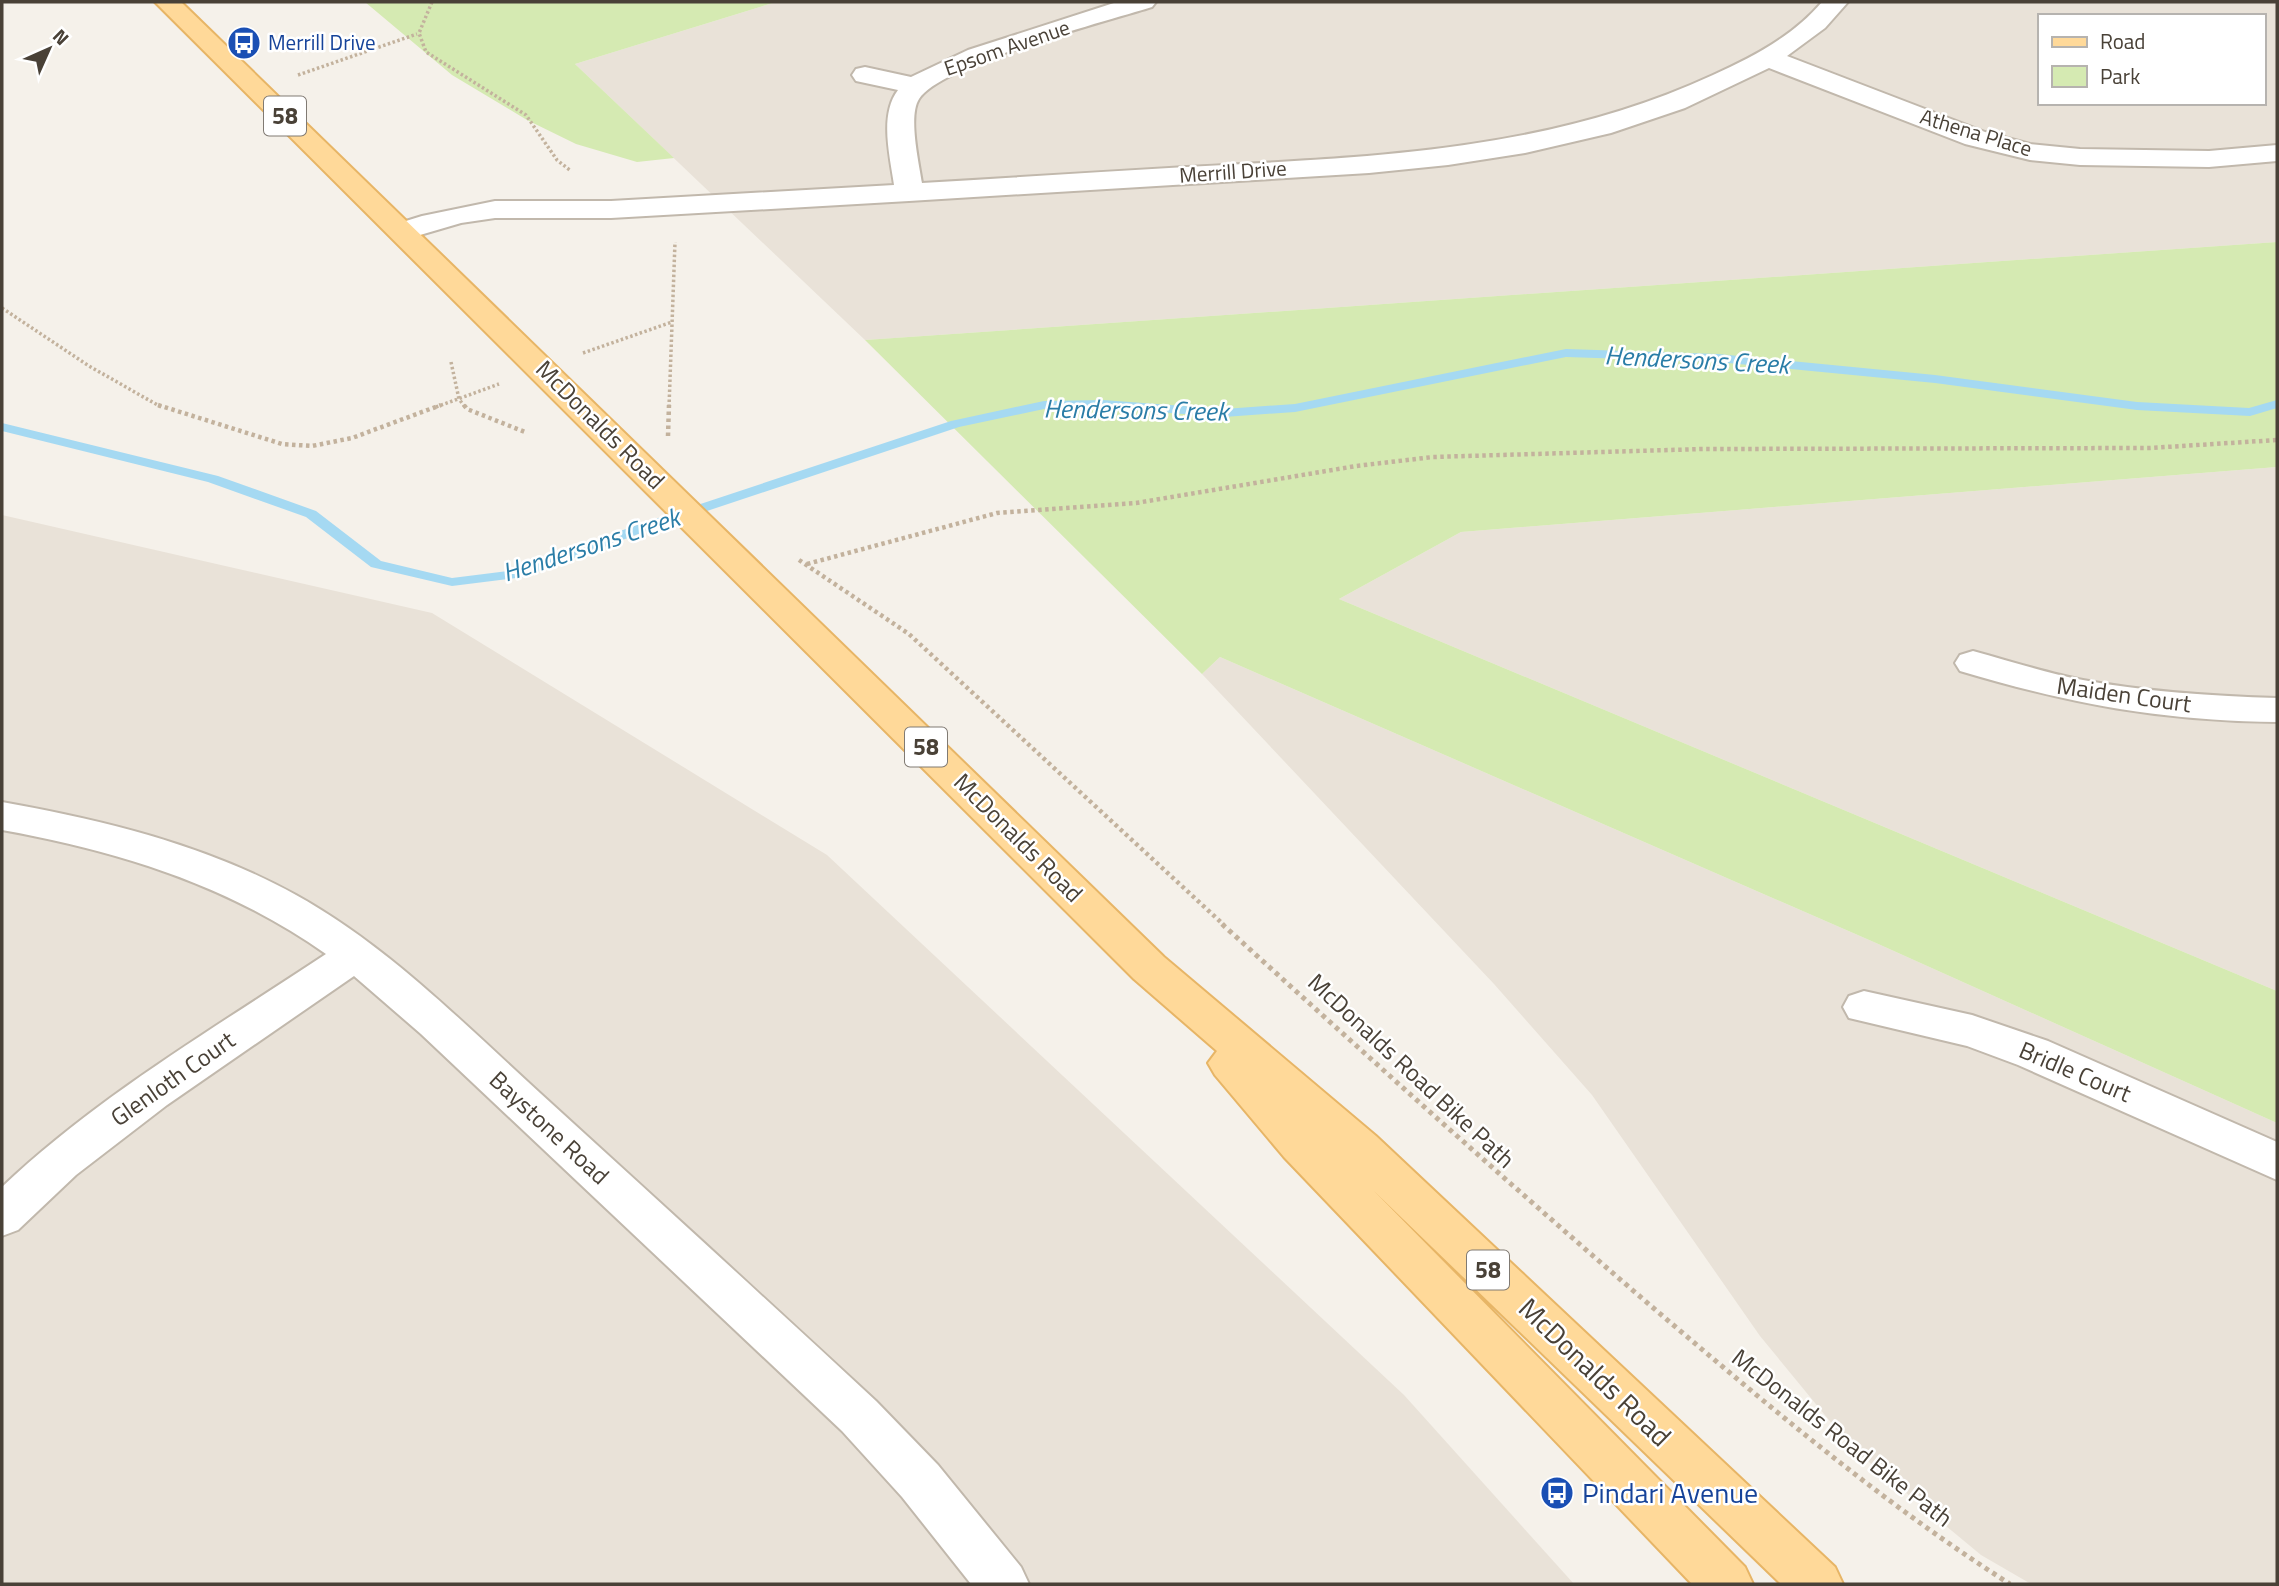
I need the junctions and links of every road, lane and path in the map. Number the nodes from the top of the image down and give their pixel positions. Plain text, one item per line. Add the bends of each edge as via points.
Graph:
1 (167, 2) edge
2 (432, 2) edge
3 (1143, 2) edge
4 (1835, 2) edge
5 (418, 34) junction
6 (1768, 58) junction
7 (298, 75) dead end
8 (865, 75) dead end
9 (913, 86) junction
10 (2277, 153) edge
11 (577, 175) dead end
12 (909, 193) junction
13 (676, 205) junction
14 (594, 210) junction
15 (403, 232) junction
16 (425, 253) junction
17 (2, 309) edge
18 (451, 362) dead end
19 (499, 384) dead end
20 (458, 399) junction
21 (667, 417) dead end
22 (525, 432) dead end
23 (2277, 440) edge
24 (1973, 663) dead end
25 (2277, 710) edge
26 (2, 816) edge
27 (356, 954) junction
28 (1149, 968) junction
29 (1864, 1007) dead end
30 (2277, 1162) edge
31 (2, 1217) edge
32 (1003, 1584) edge
33 (1727, 1584) edge
34 (1817, 1584) edge
35 (2010, 1584) edge

1 - 15 main road, McDonalds Road / 58
2 - 5 path
3 - 9 street, Epsom Avenue via 973,57
4 - 6 street, Merrill Drive via 1802,35
5 - 7 path
5 - 11 path via 419,44 442,64 526,115 557,161
6 - 10 street, Athena Place via 1976,138 2029,152 2209,159
6 - 12 street, Merrill Drive via 1675,104 1510,147 1366,163
8 - 9 street, Epsom Avenue
9 - 12 street, Epsom Avenue via 901,117
12 - 13 street, Merrill Drive
13 - 14 street, Merrill Drive
13 - 21 path
14 - 15 street, Merrill Drive via 485,210
14 - 16 street, Merrill Drive via 510,226
15 - 16 main road, McDonalds Road / 58
16 - 28 main road, McDonalds Road / 58
17 - 20 path via 166,411 282,444 331,444
18 - 20 path
19 - 20 path
20 - 22 path via 467,409
23 - 35 path, McDonalds Road Bike Path via 2150,448 1703,449 1433,457 1136,503 997,513 806,564 909,634 1525,1199 1769,1406 1833,1460 1968,1559
24 - 25 street, Maiden Court via 2102,696
26 - 27 street, Baystone Road via 69,827 225,876 284,906
27 - 31 street, Glenloth Court via 156,1089 85,1142
27 - 32 street, Baystone Road via 859,1416 920,1481
28 - 33 main road, McDonalds Road / 58 via 1300,1144
28 - 34 main road, McDonalds Road / 58 via 1360,1149
29 - 30 street, Bridle Court via 1972,1031 2033,1053

